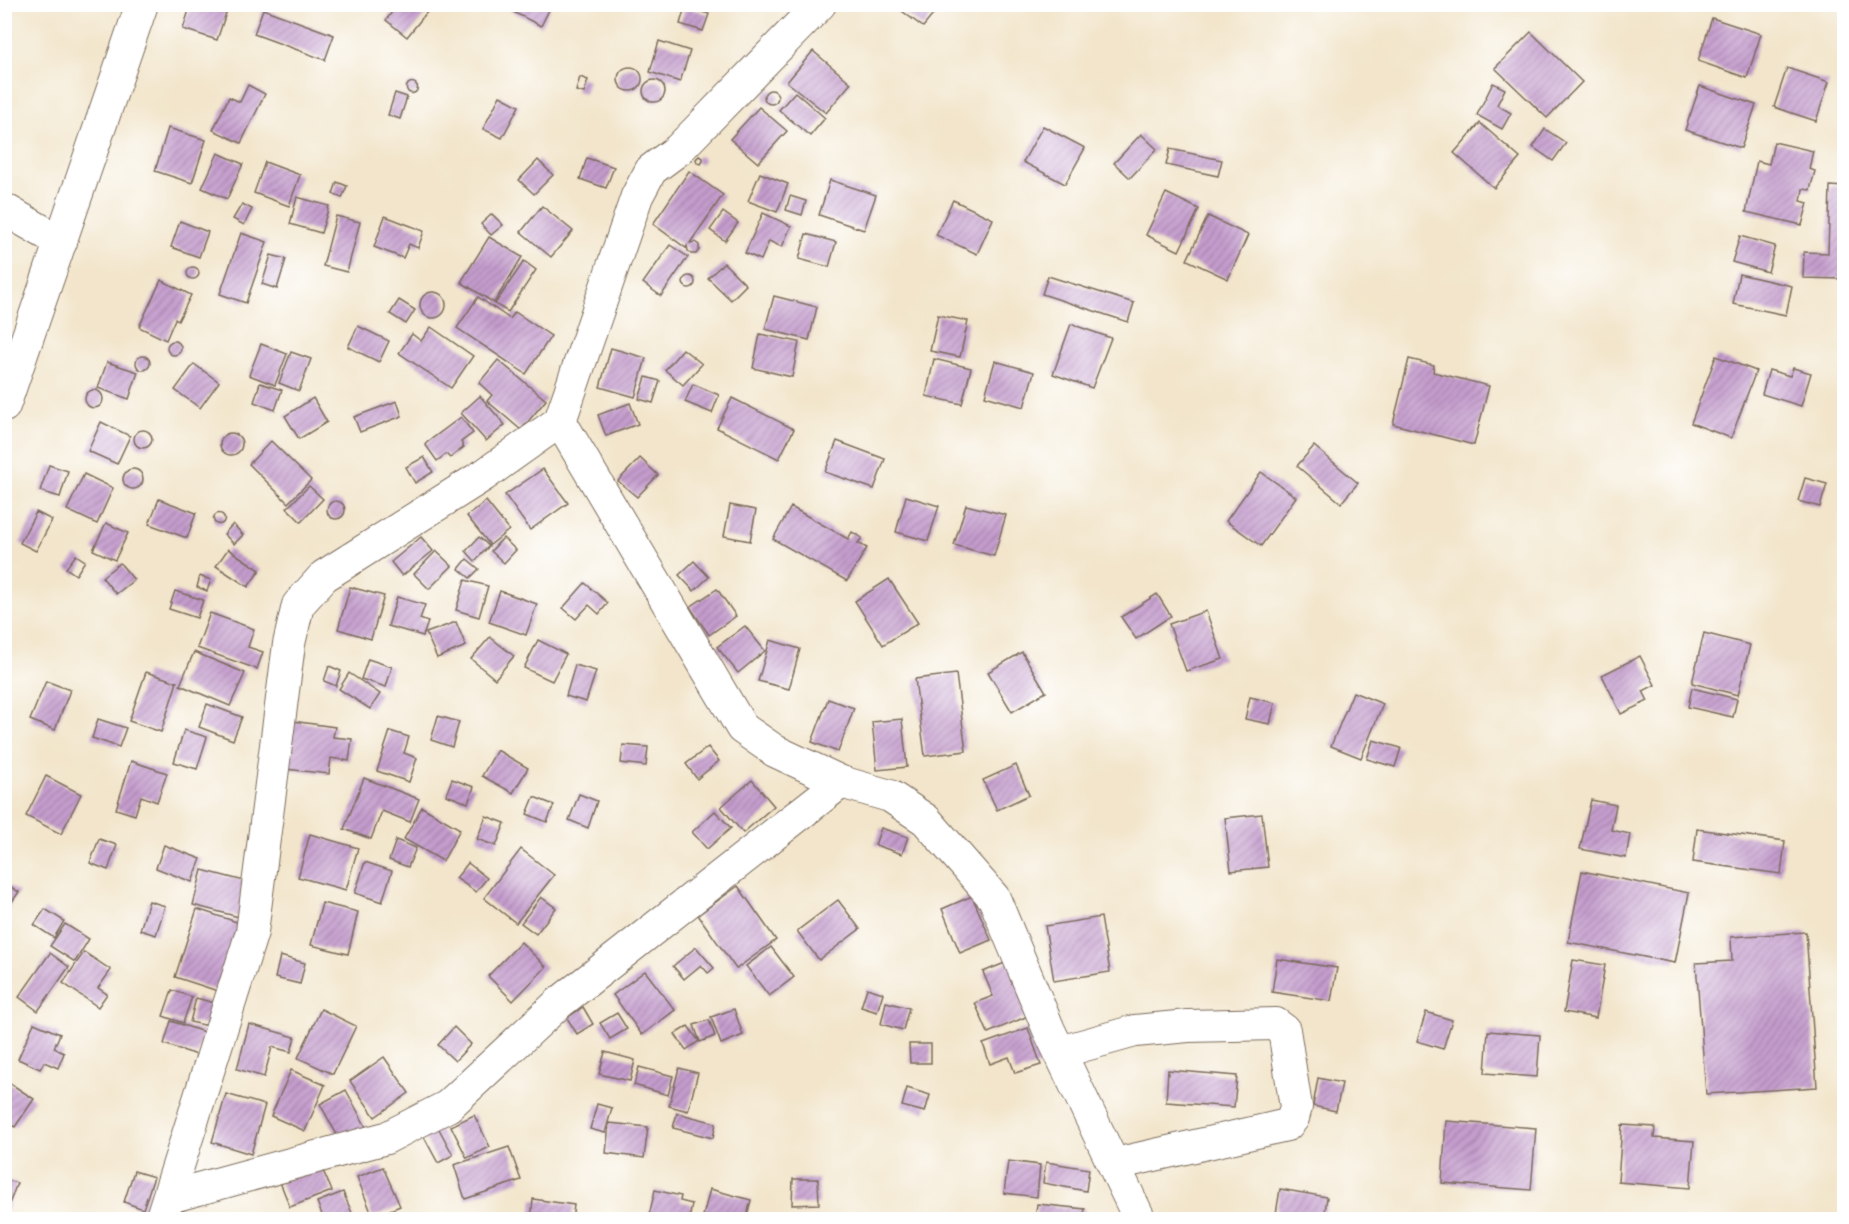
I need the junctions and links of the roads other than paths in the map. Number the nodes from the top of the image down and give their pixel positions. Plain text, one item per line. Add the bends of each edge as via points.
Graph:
1 (142, 4) edge
2 (820, 4) edge
3 (4, 209) edge
4 (61, 242) junction
5 (4, 406) edge
6 (560, 421) junction
7 (841, 782) junction
8 (1060, 1052) junction
9 (1115, 1164) junction
10 (165, 1208) edge
11 (1140, 1220) edge

1 - 4 street
2 - 6 street via 678,150 651,171 637,196
3 - 4 street
4 - 5 street
6 - 7 street via 742,728 775,751
6 - 10 street via 484,476 324,576 298,605 289,644 252,932
7 - 8 street via 890,796 926,820 994,898
7 - 10 street via 559,1003 448,1106 387,1138
8 - 9 street
8 - 9 street via 1162,1027 1276,1023 1284,1030 1296,1107 1287,1125
9 - 11 street

